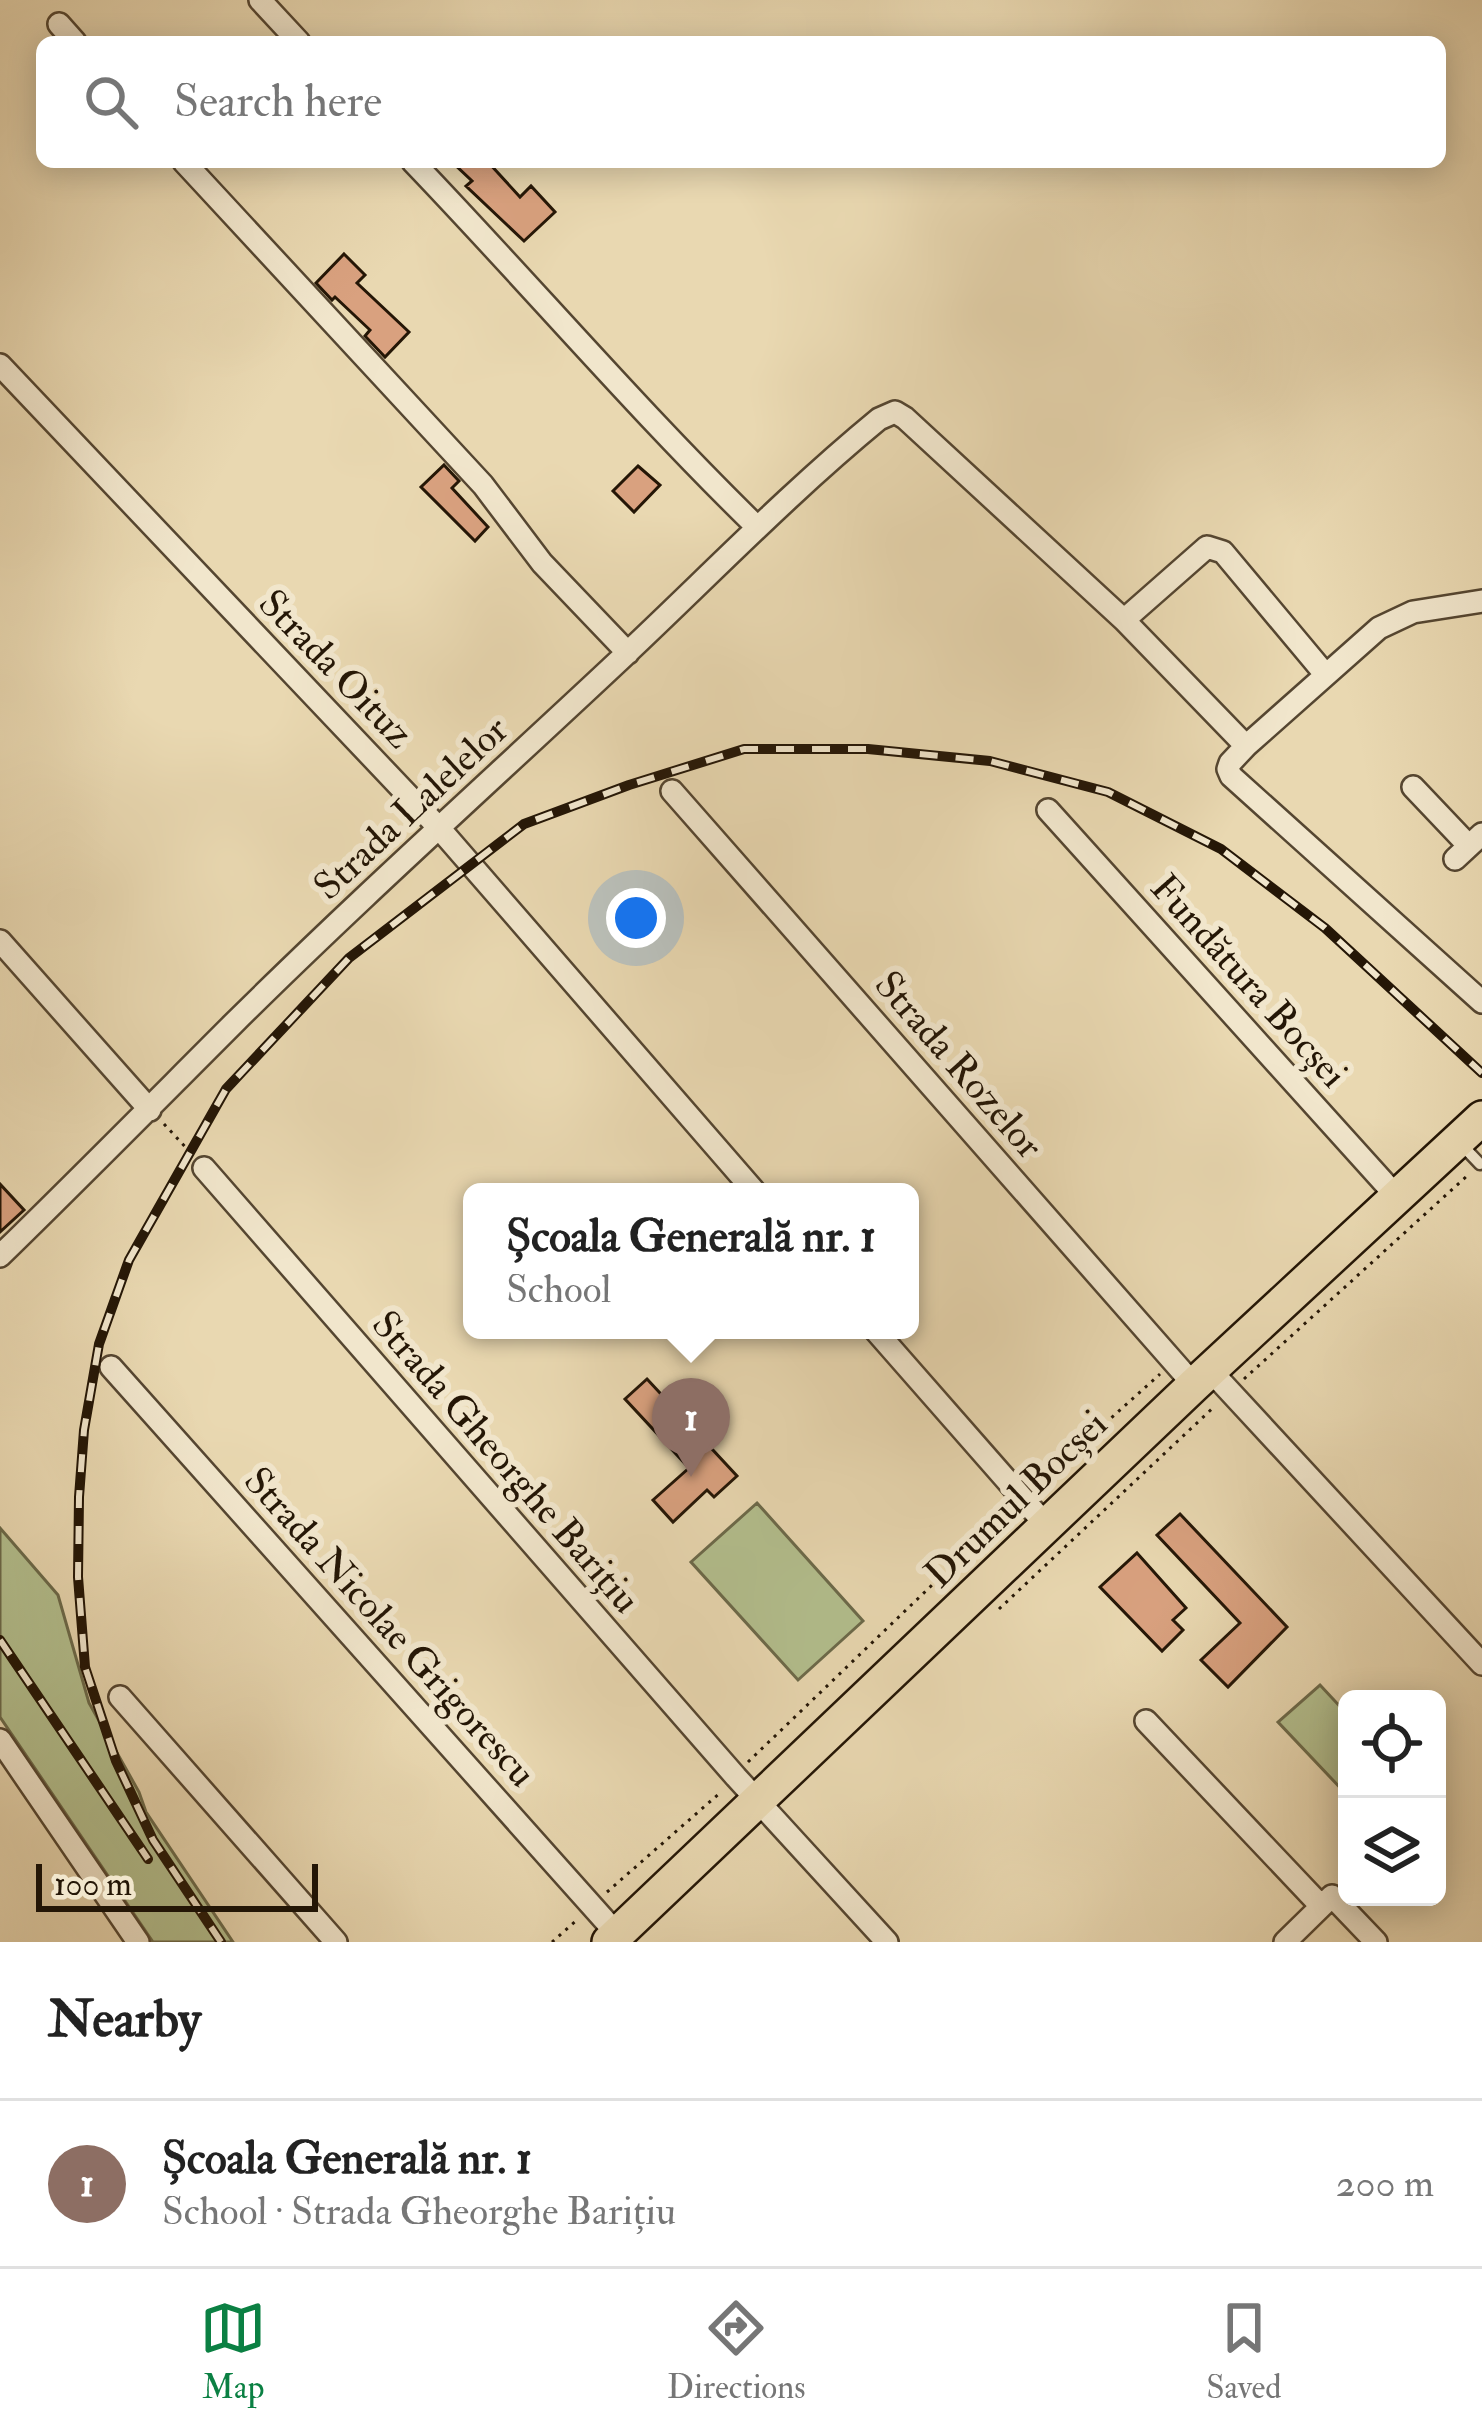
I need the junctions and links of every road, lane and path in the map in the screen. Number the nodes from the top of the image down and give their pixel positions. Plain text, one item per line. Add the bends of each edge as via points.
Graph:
1 (260, 0) edge
2 (58, 24) dead end
3 (69, 36) edge
4 (293, 36) edge
5 (190, 168) edge
6 (419, 168) edge
7 (0, 365) edge
8 (757, 527) junction
9 (1482, 601) edge
10 (1124, 620) junction
11 (628, 653) junction
12 (1325, 674) junction
13 (1246, 746) junction
14 (1413, 787) dead end
15 (673, 791) dead end
16 (1048, 810) dead end
17 (439, 828) junction
18 (1469, 846) edge
19 (0, 941) edge
20 (1482, 1002) edge
21 (150, 1110) junction
22 (1473, 1141) edge
23 (204, 1168) joint
24 (747, 1183) edge
25 (1398, 1198) junction
26 (0, 1256) edge
27 (883, 1339) edge
28 (111, 1367) dead end
29 (1193, 1372) junction
30 (1243, 1380) dead end
31 (1022, 1498) junction
32 (1046, 1525) junction
33 (1482, 1664) edge
34 (120, 1697) dead end
35 (1146, 1721) dead end
36 (0, 1740) edge
37 (748, 1761) dead end
38 (725, 1788) dead end
39 (757, 1801) junction
40 (602, 1897) dead end
41 (1321, 1906) junction
42 (581, 1916) dead end
43 (613, 1938) edge
44 (138, 1942) edge
45 (336, 1942) edge
46 (552, 1942) edge
47 (886, 1942) edge
48 (1285, 1942) edge
49 (1376, 1942) edge

1 - 4 street
2 - 3 street
5 - 11 street
6 - 8 street
7 - 17 street, Strada Oituz
8 - 10 street, Strada Lalelelor via 895,412
8 - 11 street, Strada Lalelelor
9 - 12 street via 1413,612 1378,628
10 - 12 street via 1207,547 1223,552
10 - 13 street
11 - 17 street, Strada Lalelelor
12 - 13 street
13 - 20 street via 1230,763 1231,776
14 - 18 street
15 - 29 street, Strada Rozelor
16 - 25 street, Fundătura Bocșei
17 - 21 street, Strada Lalelelor
17 - 24 street, Strada Oituz
19 - 21 street
21 - 23 path
21 - 26 street, Strada Lalelelor
22 - 25 main road, Drumul Bocșei
22 - 30 path
23 - 39 street, Strada Gheorghe Barițiu
25 - 29 main road, Drumul Bocșei
27 - 31 street
28 - 43 street, Strada Nicolae Grigorescu
29 - 31 path
29 - 32 main road, Drumul Bocșei
29 - 33 street, Strada Rozelor
31 - 32 street
31 - 37 path
32 - 39 main road, Drumul Bocșei
34 - 45 street
35 - 41 street
36 - 44 street
38 - 40 path
39 - 43 main road, Drumul Bocșei
39 - 47 street, Strada Gheorghe Barițiu
41 - 48 street
41 - 49 street via 1332,1896
42 - 46 path

